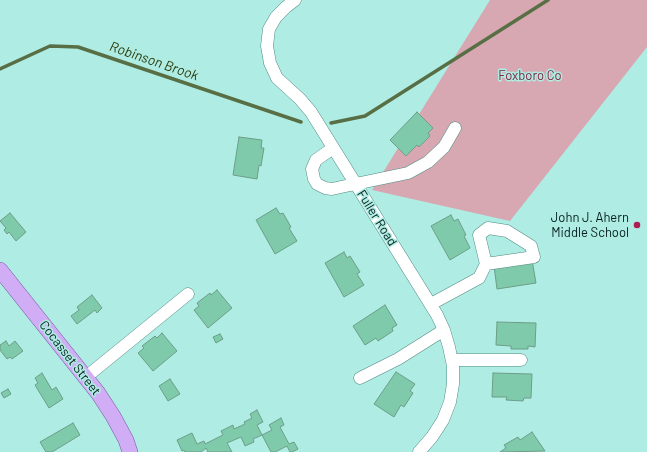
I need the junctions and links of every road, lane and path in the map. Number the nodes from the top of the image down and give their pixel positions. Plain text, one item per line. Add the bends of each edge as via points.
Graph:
1 (296, 0) edge
2 (455, 128) dead end
3 (333, 148) junction
4 (356, 184) junction
5 (486, 264) dead end
6 (0, 270) edge
7 (188, 294) dead end
8 (431, 304) junction
9 (444, 330) junction
10 (452, 360) junction
11 (521, 360) dead end
12 (86, 377) junction
13 (360, 378) dead end
14 (423, 451) edge
15 (130, 452) edge

1 - 3 street, Fuller Road via 276,17 269,29 267,46 270,63 277,78 311,112
2 - 4 street via 444,147 428,162 408,173
3 - 4 street, Fuller Road
3 - 4 street via 314,163 312,169 317,184 332,189
4 - 8 street, Fuller Road
5 - 8 street via 480,278
6 - 12 main road, Cocasset Street
7 - 12 street
8 - 9 street, Fuller Road
9 - 10 street, Fuller Road
9 - 13 street via 398,359
10 - 11 street
10 - 14 street, Fuller Road via 453,384 450,402 443,420
12 - 15 main road, Cocasset Street via 113,416

